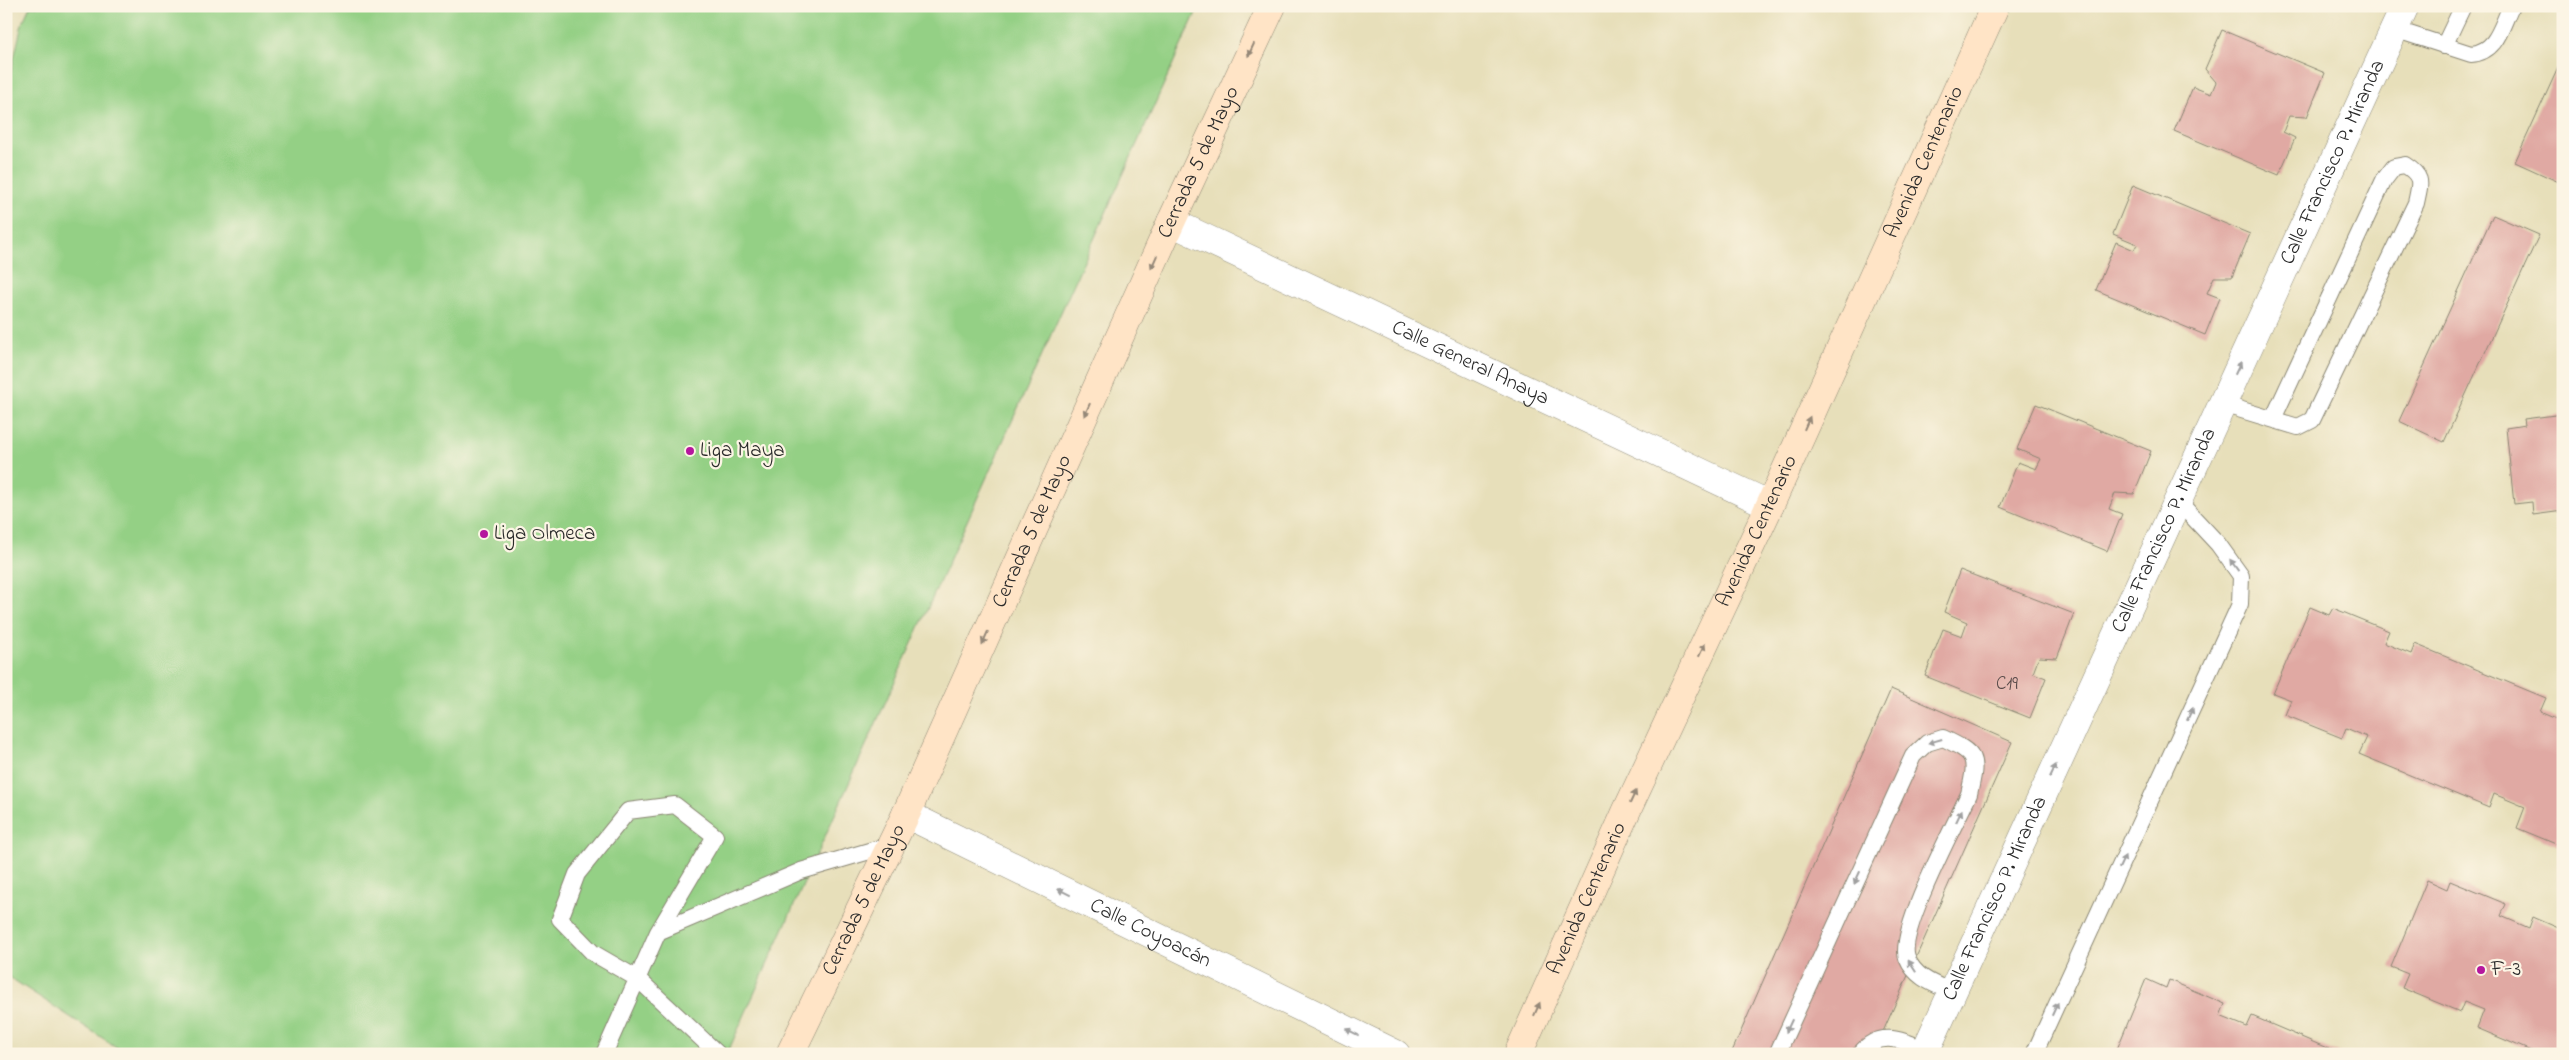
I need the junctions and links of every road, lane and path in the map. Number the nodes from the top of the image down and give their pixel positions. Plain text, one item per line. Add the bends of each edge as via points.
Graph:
1 (1272, 6) edge
2 (1995, 6) edge
3 (2463, 6) edge
4 (2511, 6) edge
5 (2400, 18) edge
6 (2444, 46) junction
7 (1172, 222) junction
8 (2222, 404) junction
9 (2273, 419) junction
10 (2177, 500) junction
11 (1770, 505) junction
12 (906, 814) junction
13 (890, 845) junction
14 (658, 932) junction
15 (638, 979) junction
16 (1952, 992) junction
17 (1925, 1052) edge
18 (604, 1054) edge
19 (718, 1054) edge
20 (790, 1054) edge
21 (1396, 1054) edge
22 (1518, 1054) edge
23 (1777, 1054) edge
24 (1860, 1054) edge
25 (2034, 1054) edge

1 -> 7 main road, Cerrada 5 de Mayo
11 -> 2 main road, Avenida Centenario
3 - 6 lane
4 - 6 lane via 2492,47 2483,53 2472,54
5 - 6 lane
8 -> 5 street, Calle Francisco P. Miranda
7 - 11 street, Calle General Anaya
7 -> 12 main road, Cerrada 5 de Mayo
8 - 9 lane
8 - 10 street, Calle Francisco P. Miranda
9 - 9 lane via 2298,427 2312,420 2416,203 2420,182 2416,172 2405,165 2394,167 2384,180
16 -> 10 street, Calle Francisco P. Miranda
25 -> 10 lane via 2240,604 2242,576 2218,544
22 -> 11 main road, Avenida Centenario via 1631,801
12 - 13 main road, Cerrada 5 de Mayo
21 -> 12 street, Calle Coyoacán
13 - 14 lane via 801,871
13 - 20 main road, Cerrada 5 de Mayo
14 - 15 lane
14 - 15 lane via 715,836 675,805 628,811 577,874 560,919 593,953
15 - 18 lane
15 - 19 lane
16 - 17 street, Calle Francisco P. Miranda
16 -> 23 lane via 1922,979 1906,957 1906,938 1917,907 1969,794 1973,777 1973,762 1968,750 1942,738 1927,743 1913,756
17 - 24 lane via 1900,1039 1883,1037 1870,1043

